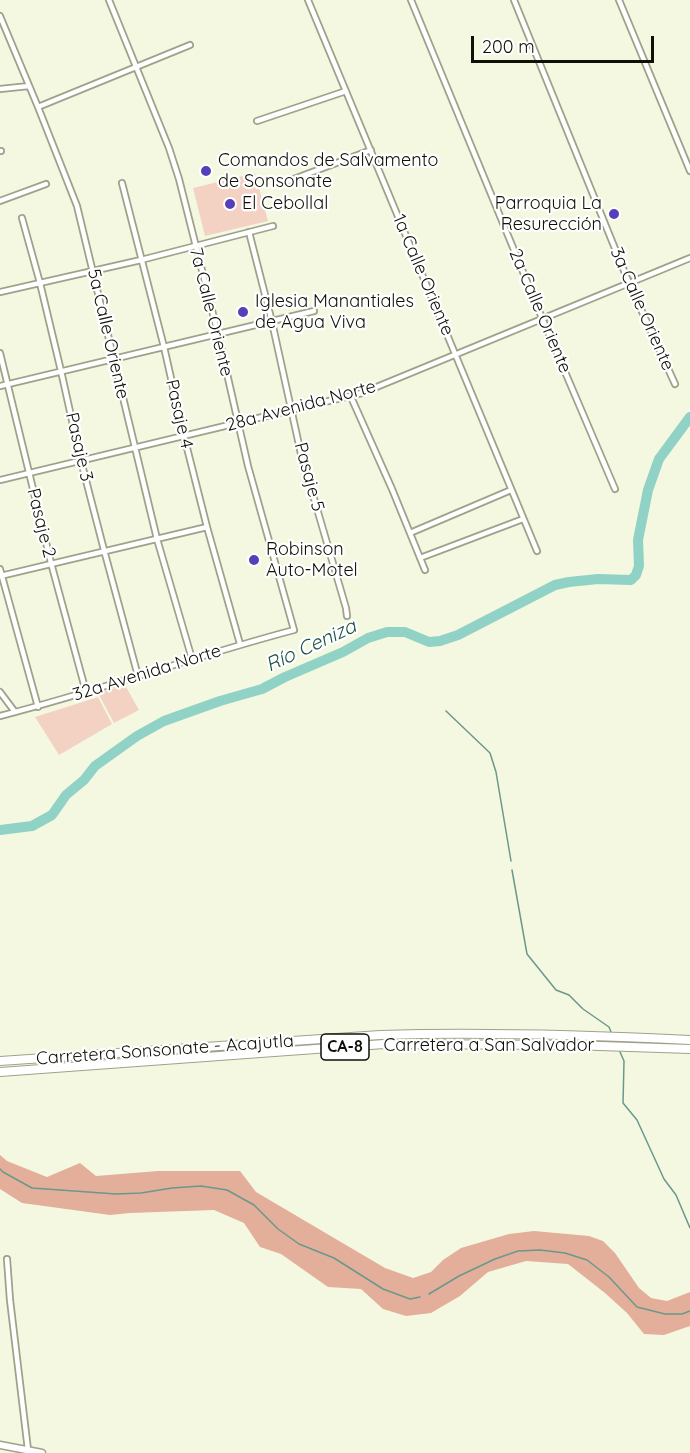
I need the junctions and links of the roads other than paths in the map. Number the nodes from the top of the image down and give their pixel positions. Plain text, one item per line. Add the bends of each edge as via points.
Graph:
1 (109, 0) edge
2 (308, 0) edge
3 (411, 0) edge
4 (514, 0) edge
5 (619, 0) edge
6 (0, 16) edge
7 (190, 45) dead end
8 (135, 67) junction
9 (29, 86) junction
10 (0, 89) edge
11 (346, 91) junction
12 (38, 107) junction
13 (257, 121) dead end
14 (371, 150) junction
15 (690, 171) edge
16 (122, 183) dead end
17 (283, 183) dead end
18 (46, 184) dead end
19 (0, 201) edge
20 (22, 218) dead end
21 (273, 226) dead end
22 (249, 232) junction
23 (195, 246) junction
24 (690, 258) edge
25 (141, 260) junction
26 (93, 271) junction
27 (40, 283) junction
28 (629, 283) junction
29 (0, 291) edge
30 (314, 312) dead end
31 (542, 318) junction
32 (272, 321) junction
33 (218, 334) junction
34 (164, 348) junction
35 (0, 352) edge
36 (456, 355) junction
37 (114, 360) junction
38 (62, 371) junction
39 (7, 384) junction
40 (675, 384) dead end
41 (0, 386) edge
42 (351, 397) junction
43 (292, 411) junction
44 (238, 423) junction
45 (184, 436) junction
46 (135, 448) junction
47 (81, 461) junction
48 (29, 473) junction
49 (0, 480) edge
50 (615, 489) dead end
51 (511, 490) junction
52 (523, 519) junction
53 (207, 527) junction
54 (410, 533) junction
55 (157, 539) junction
56 (104, 550) junction
57 (537, 551) dead end
58 (420, 558) junction
59 (51, 563) junction
60 (0, 569) edge
61 (425, 570) dead end
62 (1, 576) edge
63 (347, 616) dead end
64 (294, 630) joint
65 (240, 644) junction
66 (192, 659) junction
67 (138, 676) junction
68 (0, 692) edge
69 (86, 692) junction
70 (38, 706) junction
71 (15, 712) junction
72 (0, 716) edge
73 (690, 1040) edge
74 (690, 1050) edge
75 (0, 1061) edge
76 (0, 1071) edge
77 (7, 1260) dead end
78 (0, 1445) edge
79 (28, 1450) junction
80 (42, 1453) edge

1 - 8 street, 7a Calle Oriente
2 - 11 street, 1a Calle Oriente
3 - 31 street, 2a Calle Oriente
4 - 28 street, 3a Calle Oriente
5 - 15 street
6 - 9 street, 5a Calle Oriente
7 - 8 street
8 - 12 street
8 - 23 street, 7a Calle Oriente via 174,163
9 - 10 street
9 - 12 street, 5a Calle Oriente
11 - 13 street
11 - 14 street, 1a Calle Oriente
12 - 26 street, 5a Calle Oriente via 78,206
14 - 17 street
14 - 36 street, 1a Calle Oriente
16 - 25 street, Pasaje 4
18 - 19 street
20 - 27 street, Pasaje 3
21 - 22 street
22 - 23 street
22 - 32 street, Pasaje 5
23 - 25 street
23 - 33 street, 7a Calle Oriente
24 - 28 street, 28a Avenida Norte
25 - 26 street
25 - 34 street, Pasaje 4
26 - 27 street
26 - 37 street, 5a Calle Oriente
27 - 29 street
27 - 38 street, Pasaje 3
28 - 31 street, 28a Avenida Norte
28 - 40 street, 3a Calle Oriente
30 - 32 street
31 - 36 street, 28a Avenida Norte
31 - 50 street, 2a Calle Oriente
32 - 33 street
32 - 43 street, Pasaje 5
33 - 34 street
33 - 44 street, 7a Calle Oriente
34 - 37 street
34 - 45 street, Pasaje 4
35 - 39 street, Pasaje 2
36 - 42 street, 28a Avenida Norte
36 - 51 street, 1a Calle Oriente
37 - 38 street
37 - 46 street, 5a Calle Oriente
38 - 39 street
38 - 47 street, Pasaje 3
39 - 41 street
39 - 48 street, Pasaje 2
42 - 43 street, 28a Avenida Norte
42 - 54 street
43 - 44 street, 28a Avenida Norte
43 - 63 street, Pasaje 5
44 - 45 street, 28a Avenida Norte
44 - 64 street, 7a Calle Oriente
45 - 46 street, 28a Avenida Norte
45 - 53 street, Pasaje 4
46 - 47 street, 28a Avenida Norte
46 - 55 street, 5a Calle Oriente
47 - 48 street, 28a Avenida Norte
47 - 56 street, Pasaje 3
48 - 49 street, 28a Avenida Norte
48 - 59 street, Pasaje 2
51 - 52 street, 1a Calle Oriente
51 - 54 street
52 - 57 street, 1a Calle Oriente
52 - 58 street
53 - 55 street
53 - 65 street, Pasaje 4
54 - 58 street
55 - 56 street
55 - 66 street, 5a Calle Oriente
56 - 59 street
56 - 67 street, Pasaje 3
58 - 61 street
59 - 62 street
59 - 69 street, Pasaje 2
60 - 62 street
62 - 70 street
64 - 65 street, 32a Avenida Norte
65 - 66 street, 32a Avenida Norte
66 - 67 street, 32a Avenida Norte
67 - 69 street, 32a Avenida Norte
68 - 71 street
69 - 70 street, 32a Avenida Norte
70 - 71 street, 32a Avenida Norte
71 - 72 street, 32a Avenida Norte
73 - 75 highway, Carretera Sonsonate - Acajutla / CA-8 via 516,1034 392,1035
74 - 76 highway, Carretera a San Salvador / CA-8 via 384,1044
77 - 79 street
78 - 79 street
79 - 80 street

